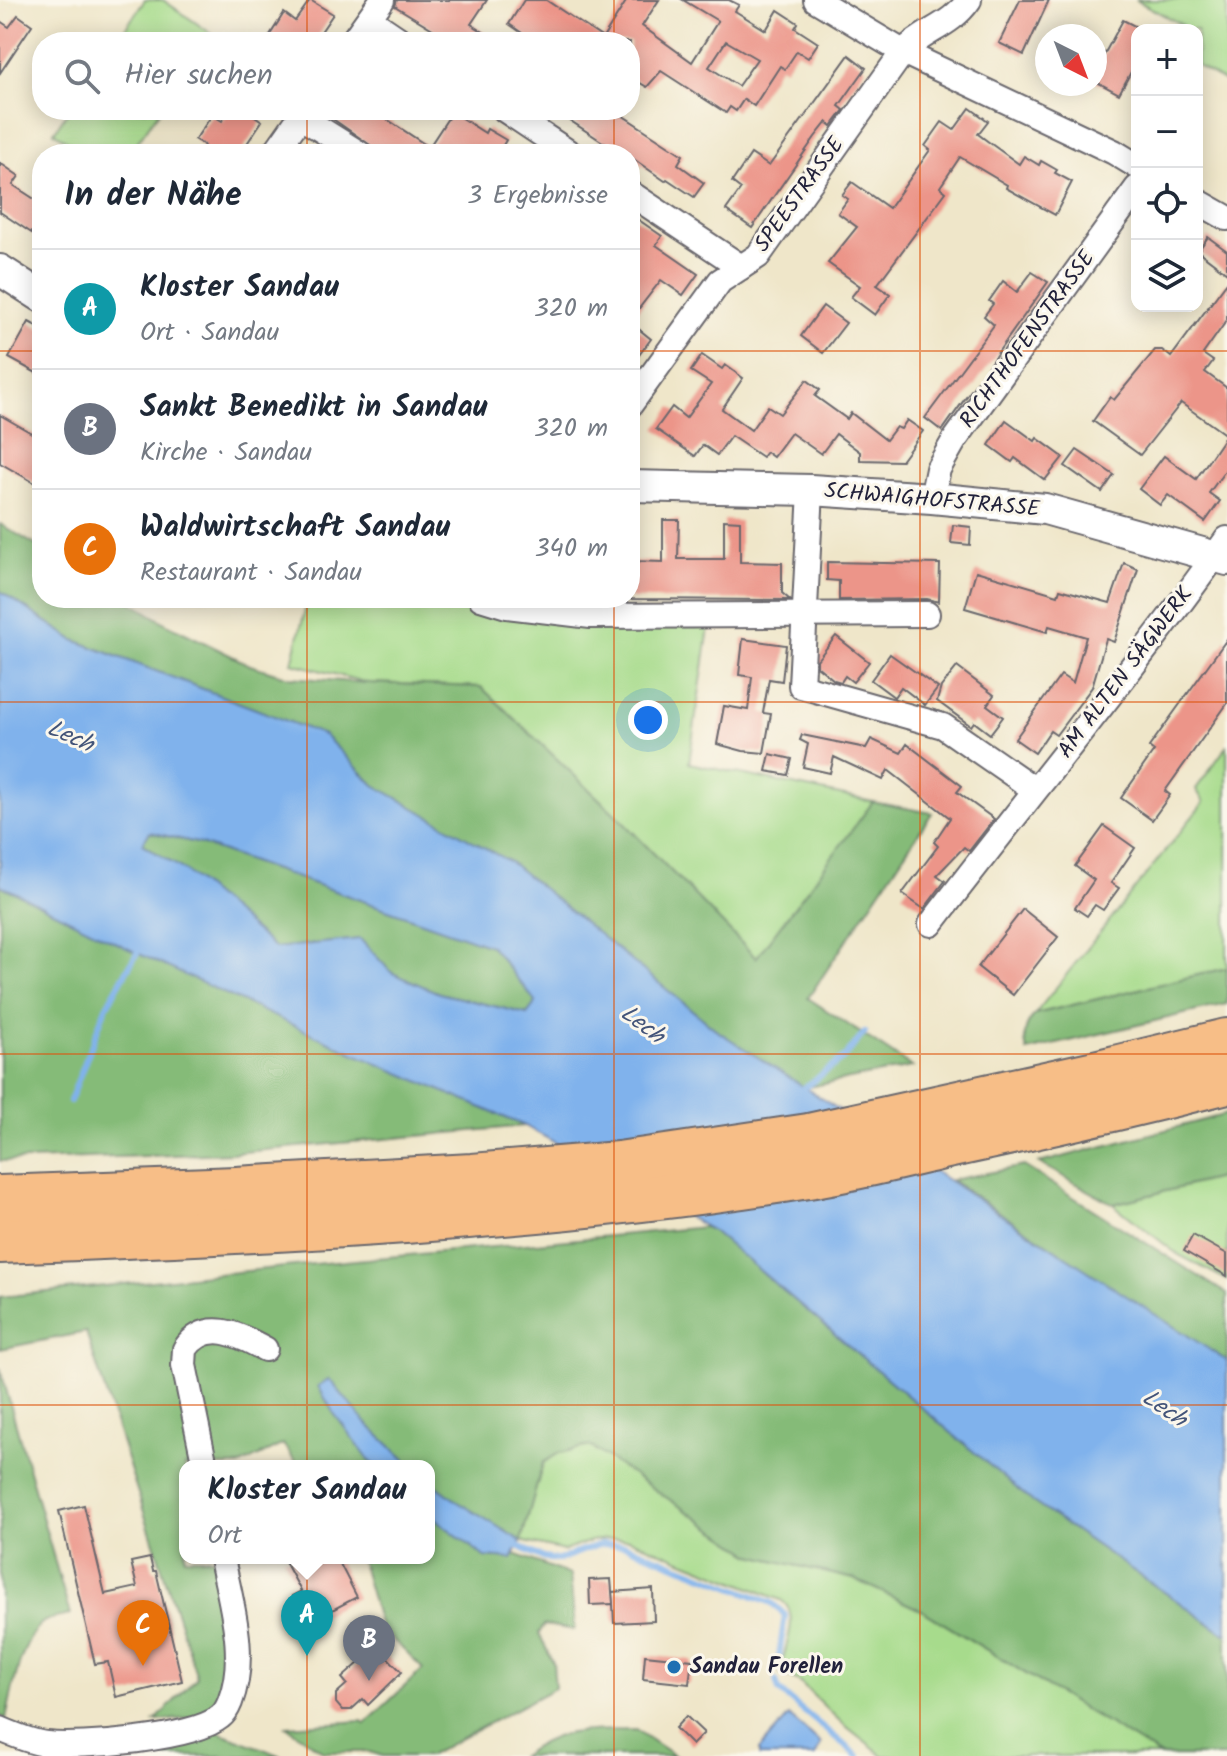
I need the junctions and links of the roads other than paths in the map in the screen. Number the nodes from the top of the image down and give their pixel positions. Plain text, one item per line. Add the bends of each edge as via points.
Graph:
1 (816, 0) edge
2 (969, 0) edge
3 (375, 10) edge
4 (359, 32) edge
5 (394, 32) edge
6 (903, 52) junction
7 (298, 120) edge
8 (313, 120) edge
9 (520, 120) edge
10 (281, 144) edge
11 (346, 144) edge
12 (556, 144) edge
13 (1131, 162) edge
14 (1131, 196) edge
15 (640, 200) edge
16 (1203, 204) edge
17 (1227, 218) edge
18 (741, 267) junction
19 (0, 270) edge
20 (32, 291) edge
21 (640, 391) edge
22 (640, 486) edge
23 (811, 490) junction
24 (932, 498) junction
25 (1223, 552) edge
26 (544, 608) edge
27 (806, 613) junction
28 (927, 614) dead end
29 (1034, 789) junction
30 (931, 924) dead end
31 (1227, 1041) edge
32 (1227, 1081) edge
33 (1095, 1094) junction
34 (0, 1198) edge
35 (0, 1241) edge
36 (265, 1349) dead end
37 (204, 1460) edge
38 (223, 1564) edge
39 (0, 1729) edge

1 - 6 street
2 - 6 street, SPEESTRASSE via 955,17 918,37
3 - 4 street
3 - 5 street
6 - 13 street
6 - 18 street, SPEESTRASSE via 758,256
7 - 10 street
8 - 11 street
9 - 12 street
14 - 24 street, RICHTHOFENSTRASSE via 954,441 938,469
15 - 18 street
16 - 17 street
18 - 21 street, SPEESTRASSE via 720,281
19 - 20 street
22 - 23 street, SCHWAIGHOFSTRASSE
23 - 24 street, SCHWAIGHOFSTRASSE
23 - 27 street
24 - 25 street, SCHWAIGHOFSTRASSE via 1045,509 1144,539
25 - 29 street, AM ALTEN SÄGWERK
26 - 27 street via 591,616
27 - 28 street
27 - 29 street via 801,686 943,726
29 - 30 street, AM ALTEN SÄGWERK
31 - 33 highway
32 - 33 highway
33 - 34 highway via 619,1164
33 - 35 highway via 800,1177 479,1216
36 - 37 street via 213,1330 197,1335 185,1349
38 - 39 street via 239,1658 230,1702 220,1717 137,1740 65,1745 31,1741

